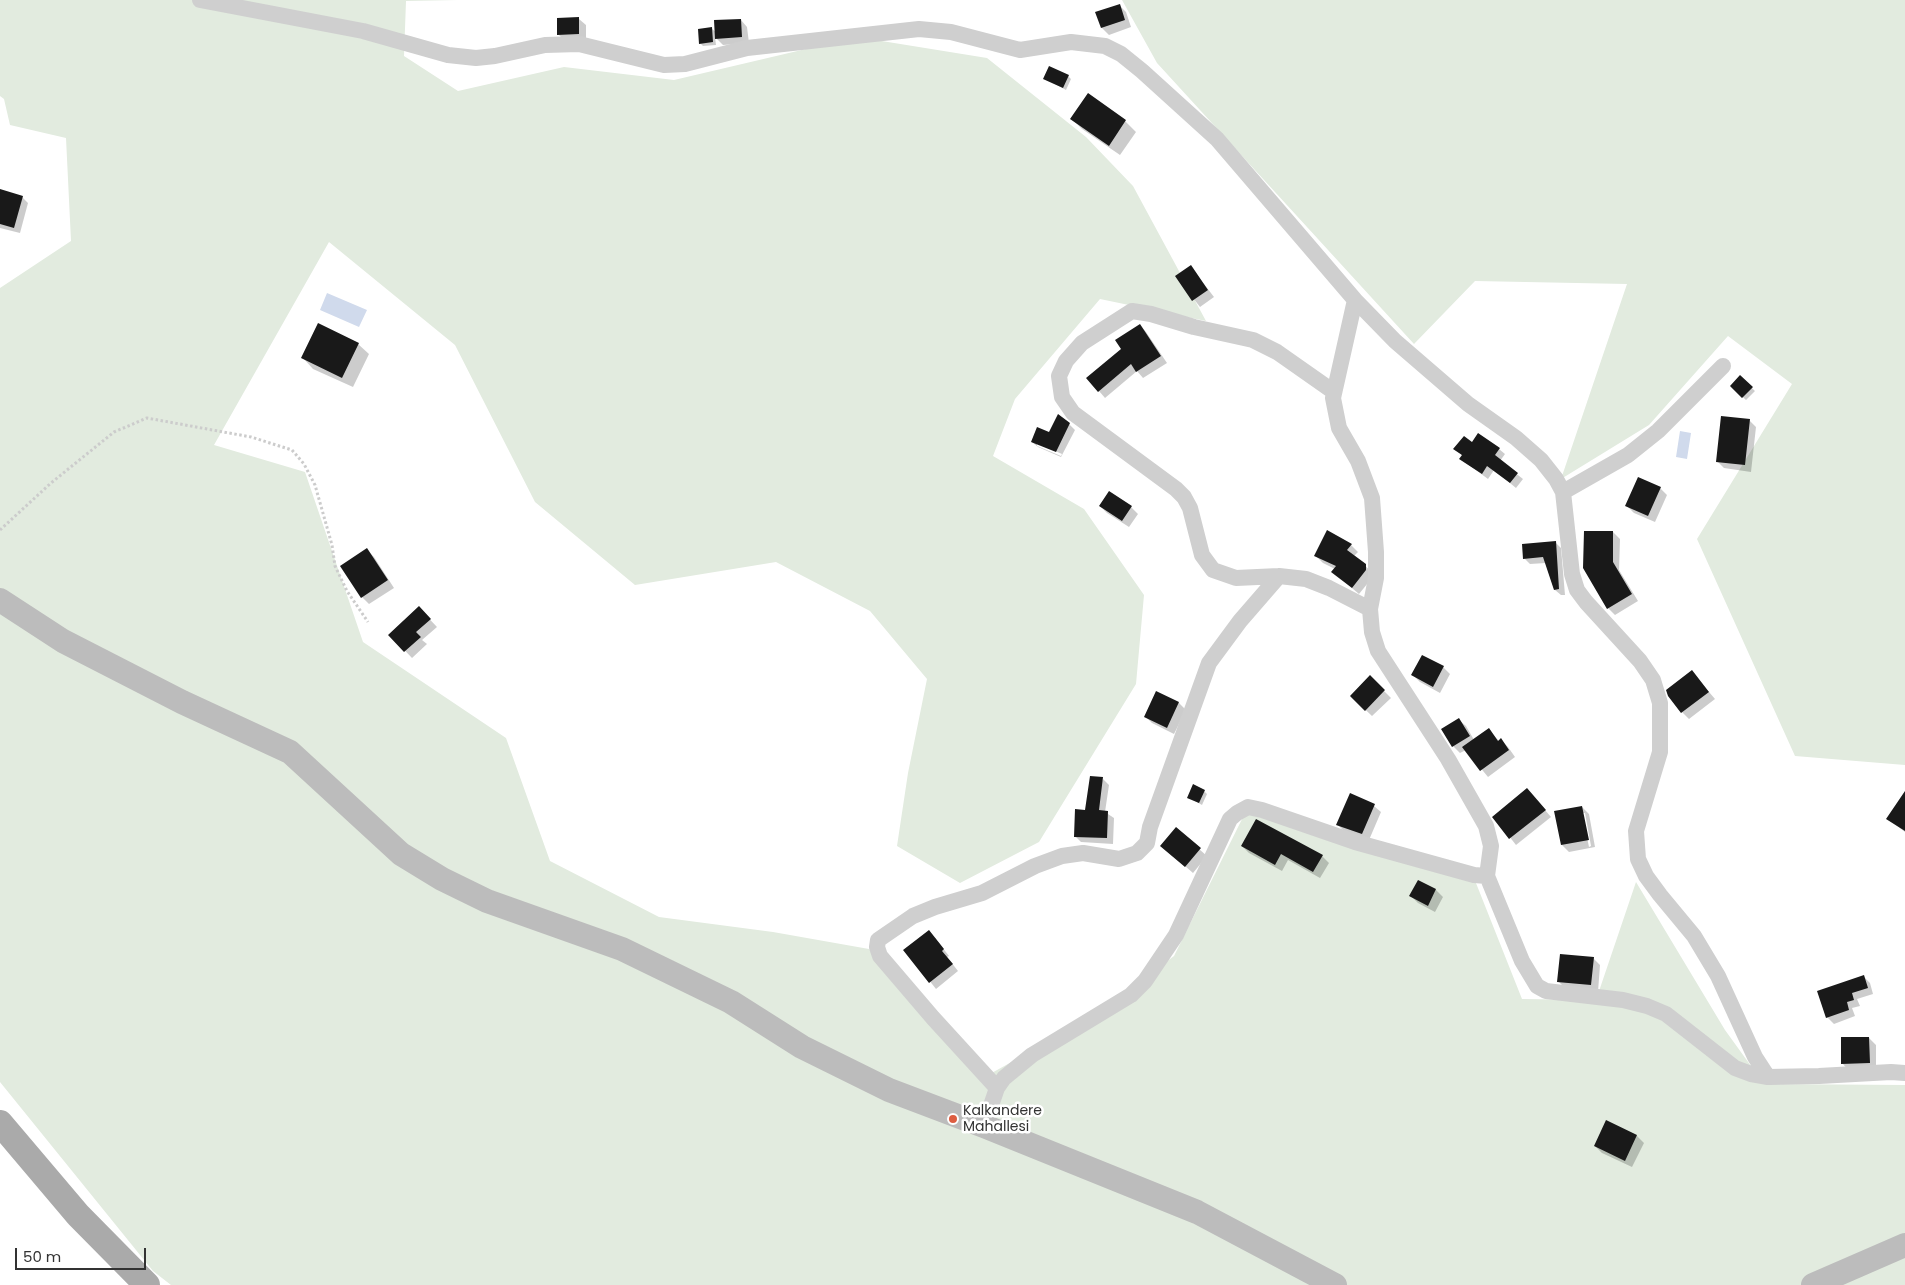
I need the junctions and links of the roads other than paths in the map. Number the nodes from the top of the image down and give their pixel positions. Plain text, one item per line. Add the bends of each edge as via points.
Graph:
1 (200, 0) edge
2 (1356, 300) junction
3 (1722, 366) dead end
4 (1334, 392) junction
5 (1563, 492) junction
6 (1279, 576) junction
7 (0, 600) edge
8 (1370, 609) junction
9 (1487, 876) junction
10 (1905, 1073) edge
11 (1768, 1077) junction
12 (997, 1088) junction
13 (0, 1123) edge
14 (984, 1126) junction
15 (1905, 1245) edge
16 (147, 1285) edge
17 (1335, 1285) edge
18 (1813, 1285) edge

1 - 2 street via 363,31 448,55 476,58 544,45 579,44 664,65 685,64 747,48 919,29 951,32 1020,50 1071,42 1105,46 1142,71 1217,139
2 - 4 street
2 - 5 street via 1395,341 1468,404 1541,460
3 - 5 street via 1658,431 1628,455
4 - 6 street via 1277,352 1253,340 1132,310 1082,343 1066,361 1059,376 1062,397 1073,414 1184,497 1202,555 1213,570 1236,578
4 - 8 street via 1339,428 1358,461 1372,498 1376,578
5 - 11 street via 1572,574 1577,590 1640,661 1653,680 1660,703 1660,752 1636,831 1638,859 1646,876 1694,936 1718,976 1755,1057
6 - 8 street via 1306,579
6 - 12 street via 1209,663 1150,827 1147,844 1137,853 1119,859 1083,853 1062,856 982,893 912,916 878,940 880,956
7 - 14 street via 63,641 182,702 290,752 401,854 442,879 486,901 622,950 731,1002 802,1047 888,1090
8 - 9 street via 1378,651 1448,759 1486,826 1491,846
9 - 11 street via 1522,961 1537,986 1546,991 1647,1006 1666,1014 1735,1068
9 - 12 street via 1355,842 1248,807 1230,819 1176,936 1145,981 1131,996 1032,1055
10 - 11 street
12 - 14 street
13 - 16 main road via 78,1216
14 - 17 street via 1197,1212
15 - 18 street

